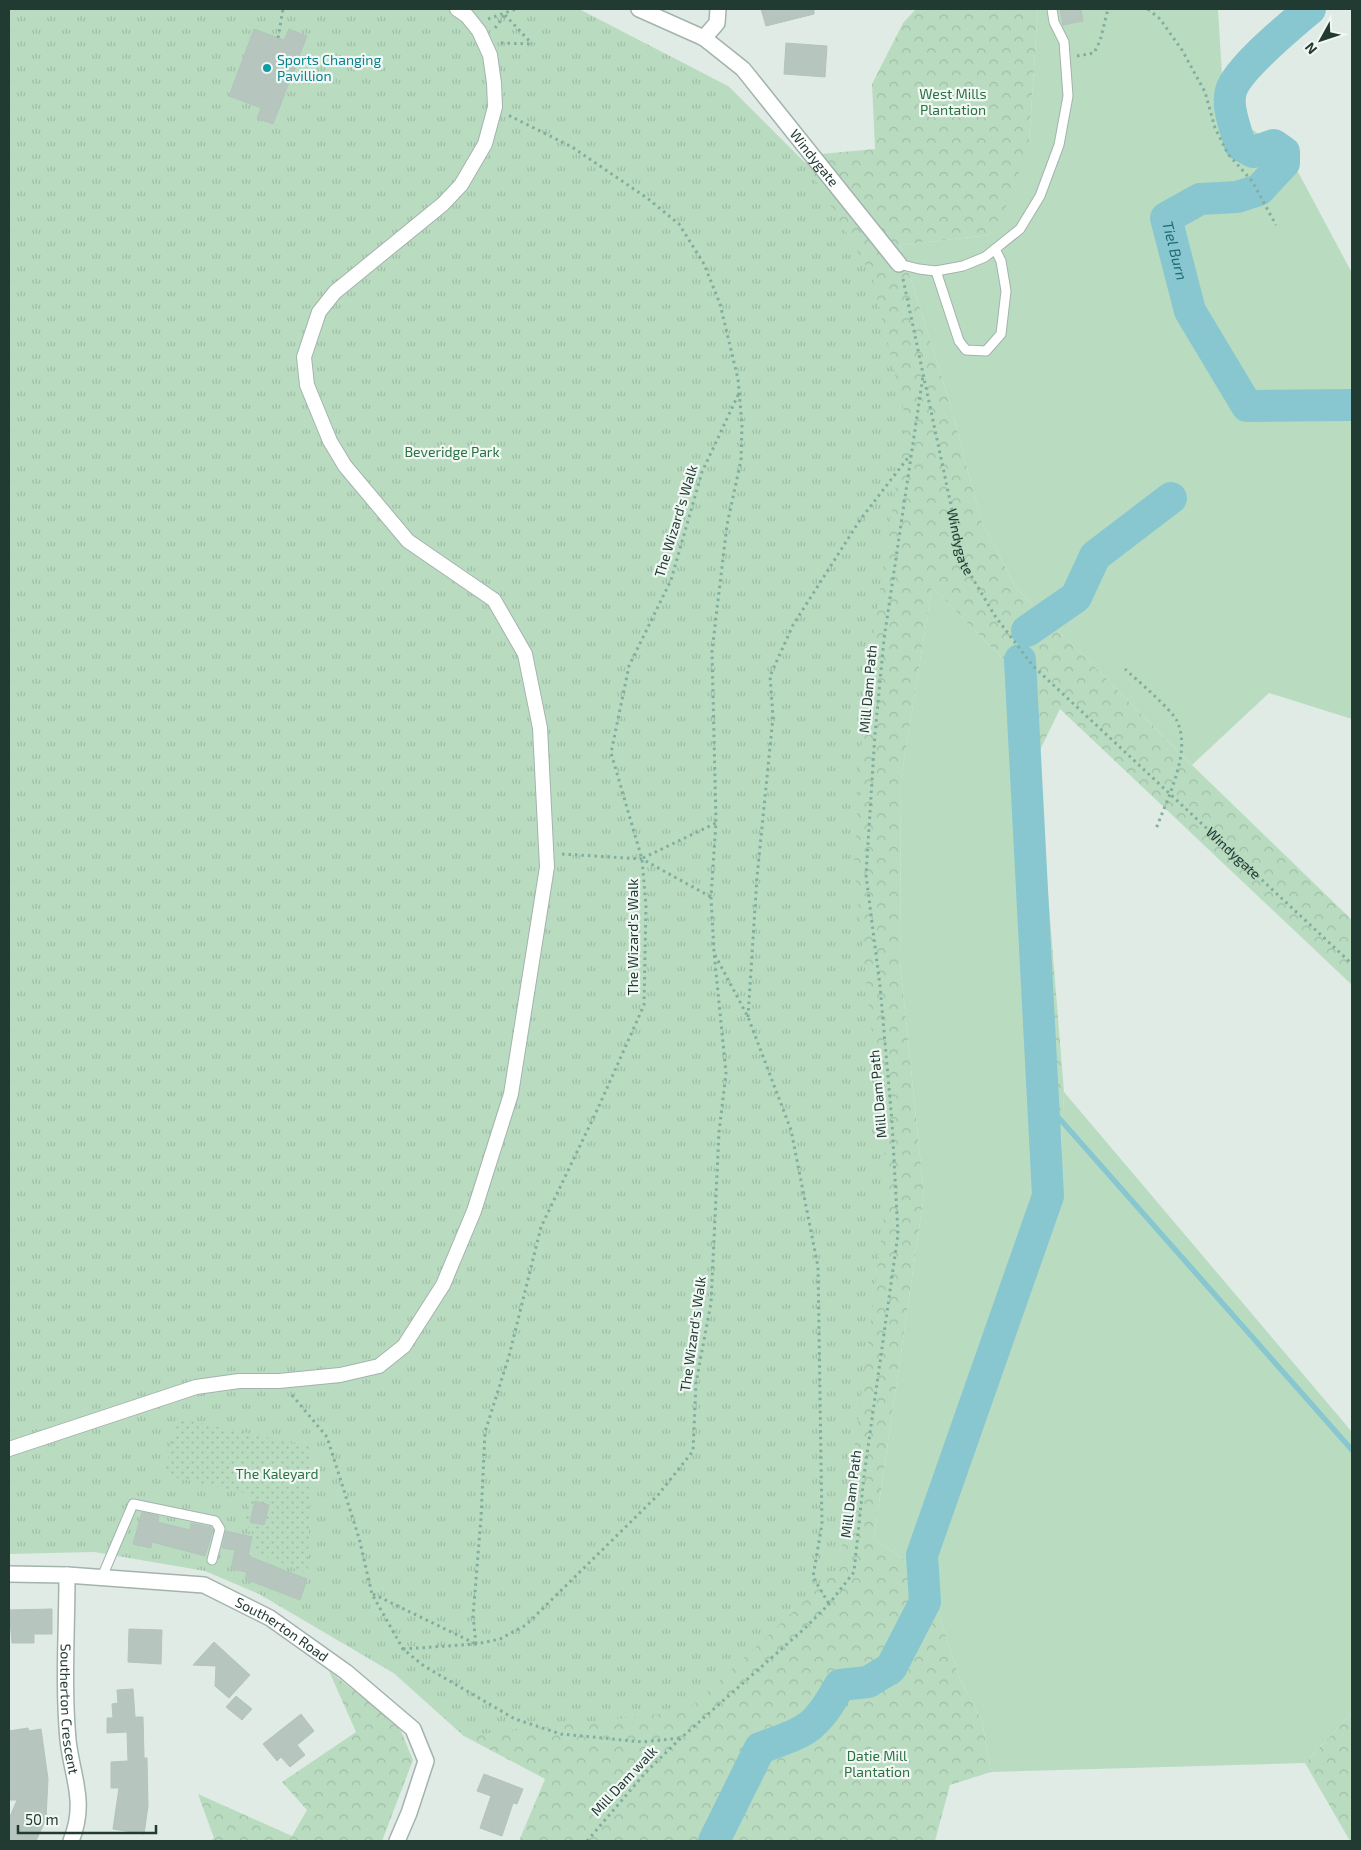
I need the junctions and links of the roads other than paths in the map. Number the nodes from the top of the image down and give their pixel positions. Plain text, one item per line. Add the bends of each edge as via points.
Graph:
1 (457, 9) edge
2 (639, 9) edge
3 (718, 9) edge
4 (1052, 9) edge
5 (704, 38) junction
6 (995, 249) junction
7 (899, 264) joint
8 (936, 271) junction
9 (9, 1449) edge
10 (212, 1560) dead end
11 (9, 1574) edge
12 (67, 1574) junction
13 (102, 1577) junction
14 (71, 1841) edge
15 (397, 1841) edge

1 - 9 street via 474,24 490,55 494,107 485,144 461,185 443,204 335,292 318,312 304,357 307,385 330,441 345,466 408,542 494,600 525,654 540,728 547,867 511,1094 474,1211 443,1284 404,1346 379,1366 340,1375 279,1381 239,1380 196,1388
2 - 5 street, Windygate
3 - 5 street via 716,23
4 - 6 lane via 1054,22 1064,42 1068,96 1059,145 1040,196 1020,229
5 - 7 street, Windygate via 743,69
6 - 8 lane via 963,266
6 - 8 lane via 1001,261 1006,291 1001,334 986,352 966,350 959,341
7 - 8 lane
10 - 13 lane via 220,1529 215,1521 133,1504
11 - 12 street, Southerton Road
12 - 13 street, Southerton Road
12 - 14 street, Southerton Crescent via 68,1740 79,1809
13 - 15 street, Southerton Road via 204,1585 270,1618 346,1672 413,1729 426,1761

